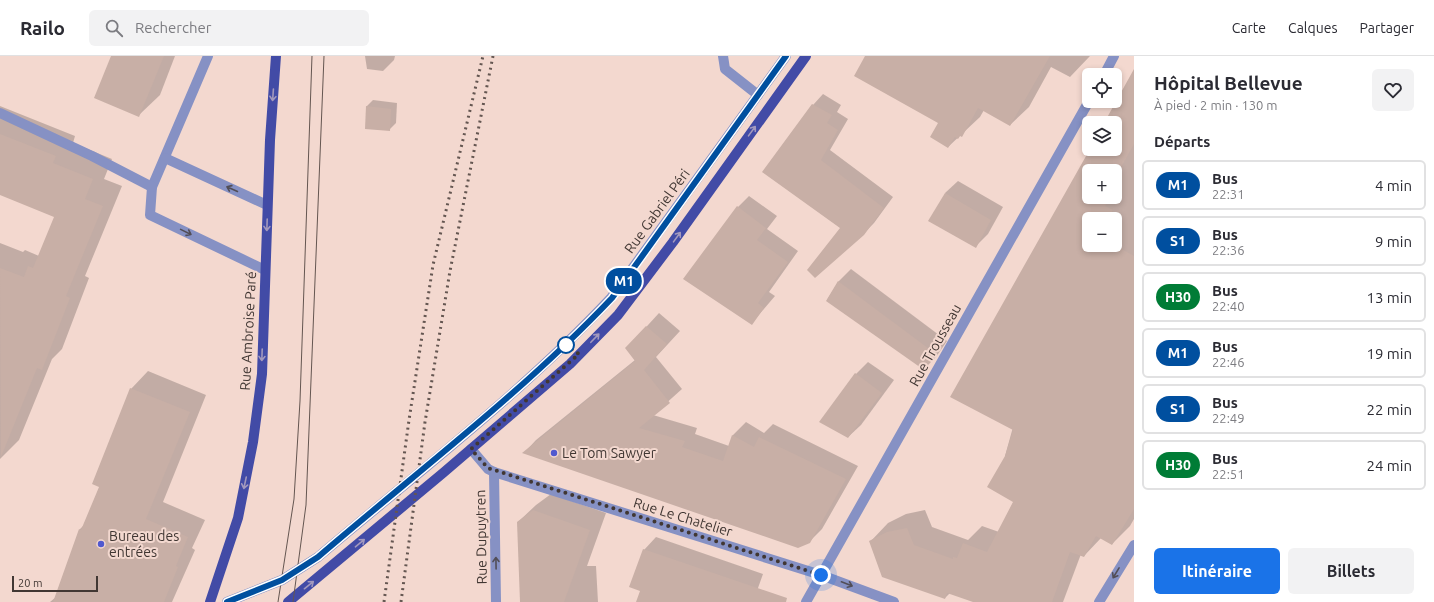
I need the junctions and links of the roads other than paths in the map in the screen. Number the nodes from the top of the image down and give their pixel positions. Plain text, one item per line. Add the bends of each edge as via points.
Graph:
1 (208, 56) edge
2 (276, 56) edge
3 (723, 56) edge
4 (786, 56) edge
5 (806, 56) edge
6 (1114, 56) edge
7 (1108, 68) edge
8 (758, 95) junction
9 (1085, 108) edge
10 (0, 113) edge
11 (165, 158) junction
12 (152, 187) junction
13 (267, 205) junction
14 (266, 270) junction
15 (471, 449) junction
16 (494, 472) junction
17 (1134, 545) edge
18 (821, 575) junction
19 (210, 602) edge
20 (227, 602) edge
21 (288, 602) edge
22 (496, 602) edge
23 (806, 602) edge
24 (894, 602) edge
25 (1099, 602) edge

1 - 11 street
2 -> 13 main road, Rue Ambroise Paré
3 - 8 street via 725,69
4 - 8 street, Rue Gabriel Péri
15 -> 5 main road via 570,364 618,315
6 - 7 street
8 - 20 street, Rue Gabriel Péri via 612,298 578,334 318,557 282,580
9 - 18 street, Rue Trousseau
10 - 12 street
11 - 12 street
13 -> 11 street
12 -> 14 street via 150,215
13 -> 14 main road, Rue Ambroise Paré
14 -> 19 main road, Rue Ambroise Paré via 262,374 253,442 238,518
15 - 16 street, Rue Le Chatelier
21 -> 15 main road
16 - 18 street, Rue Le Chatelier
22 -> 16 street, Rue Dupuytren
17 -> 25 street
18 - 23 street, Rue Trousseau
18 -> 24 street, Rue Le Chatelier

